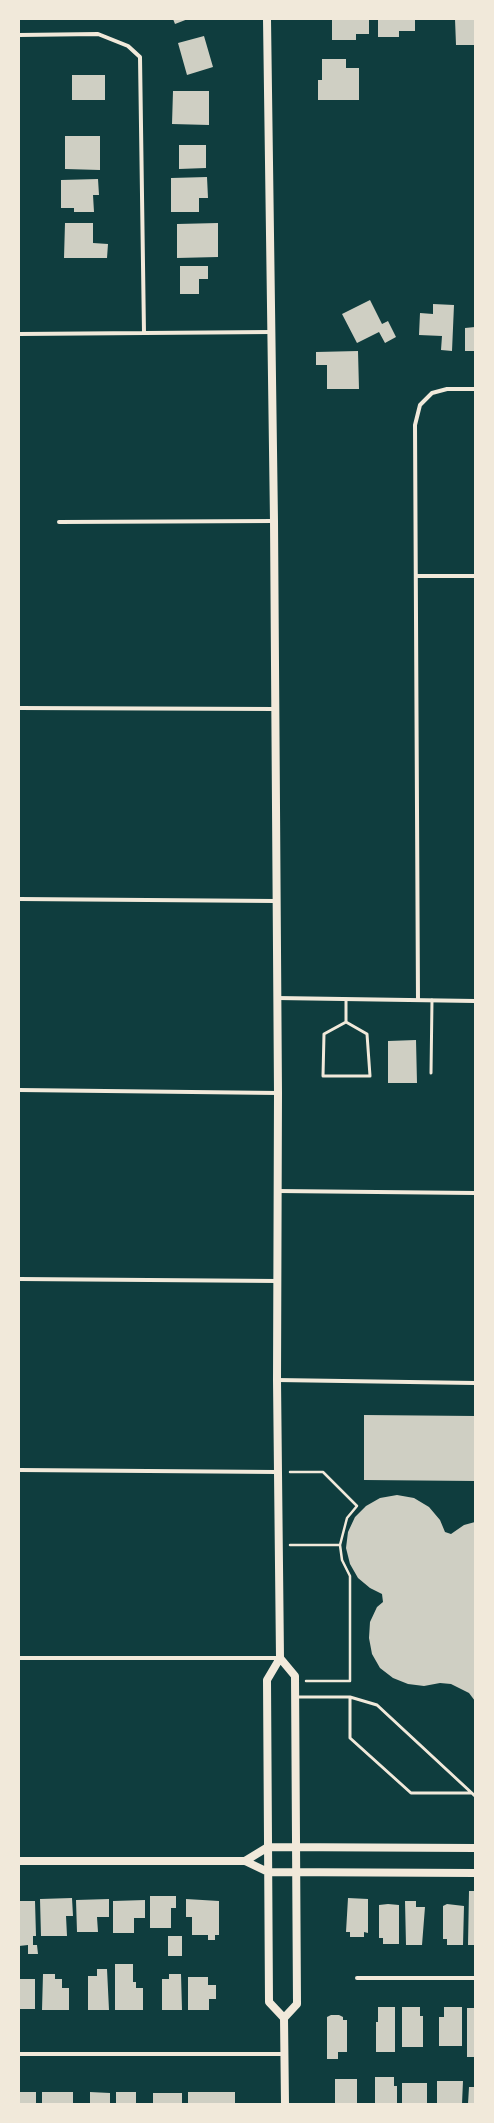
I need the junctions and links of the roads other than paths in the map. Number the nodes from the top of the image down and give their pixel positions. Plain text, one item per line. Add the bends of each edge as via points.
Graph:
1 (267, 19) edge
2 (19, 35) edge
3 (271, 332) junction
4 (144, 333) junction
5 (19, 334) edge
6 (475, 389) edge
7 (274, 521) junction
8 (59, 522) dead end
9 (416, 576) junction
10 (475, 576) edge
11 (19, 708) edge
12 (274, 709) junction
13 (19, 899) edge
14 (275, 901) junction
15 (277, 998) junction
16 (346, 1000) junction
17 (418, 1000) junction
18 (432, 1000) junction
19 (475, 1001) edge
20 (346, 1022) junction
21 (431, 1073) dead end
22 (19, 1090) edge
23 (278, 1092) junction
24 (278, 1191) junction
25 (475, 1193) edge
26 (19, 1279) edge
27 (278, 1281) junction
28 (277, 1380) junction
29 (475, 1383) edge
30 (19, 1470) edge
31 (277, 1472) junction
32 (19, 1658) edge
33 (280, 1658) junction
34 (295, 1697) junction
35 (350, 1697) junction
36 (471, 1793) junction
37 (475, 1796) edge
38 (268, 1847) junction
39 (296, 1847) junction
40 (475, 1848) edge
41 (19, 1861) edge
42 (245, 1862) junction
43 (268, 1872) junction
44 (296, 1872) junction
45 (475, 1873) edge
46 (357, 1978) dead end
47 (475, 1978) edge
48 (284, 2018) junction
49 (19, 2054) edge
50 (284, 2054) junction
51 (285, 2104) edge

1 - 3 main road
2 - 4 street via 98,34 128,46 140,57
3 - 4 street
3 - 7 main road
4 - 5 street
6 - 9 street via 447,389 432,393 420,405 415,425
7 - 8 street
7 - 12 main road
9 - 10 street
9 - 17 street
11 - 12 street
12 - 14 main road
13 - 14 street
14 - 15 main road
15 - 16 street
15 - 23 main road
16 - 17 street
16 - 20 lane
17 - 18 street
18 - 19 street
18 - 21 lane
20 - 20 lane via 324,1034 323,1076 370,1076 367,1034
22 - 23 street
23 - 24 main road
24 - 25 street
24 - 27 main road
26 - 27 street
27 - 28 main road
28 - 29 street
28 - 31 main road
30 - 31 street
31 - 33 main road
32 - 33 street
33 - 34 main road via 295,1676
33 - 38 main road via 267,1680
34 - 35 lane
34 - 39 main road
35 - 36 lane via 376,1705
35 - 36 lane via 350,1738 411,1793
36 - 37 lane
38 - 39 main road
38 - 42 main road
38 - 43 main road
39 - 40 main road
39 - 44 main road
41 - 42 main road
42 - 43 main road
43 - 44 main road
43 - 48 main road via 269,2002
44 - 45 main road
44 - 48 main road via 297,2004
46 - 47 street
48 - 50 main road
49 - 50 street
50 - 51 main road

